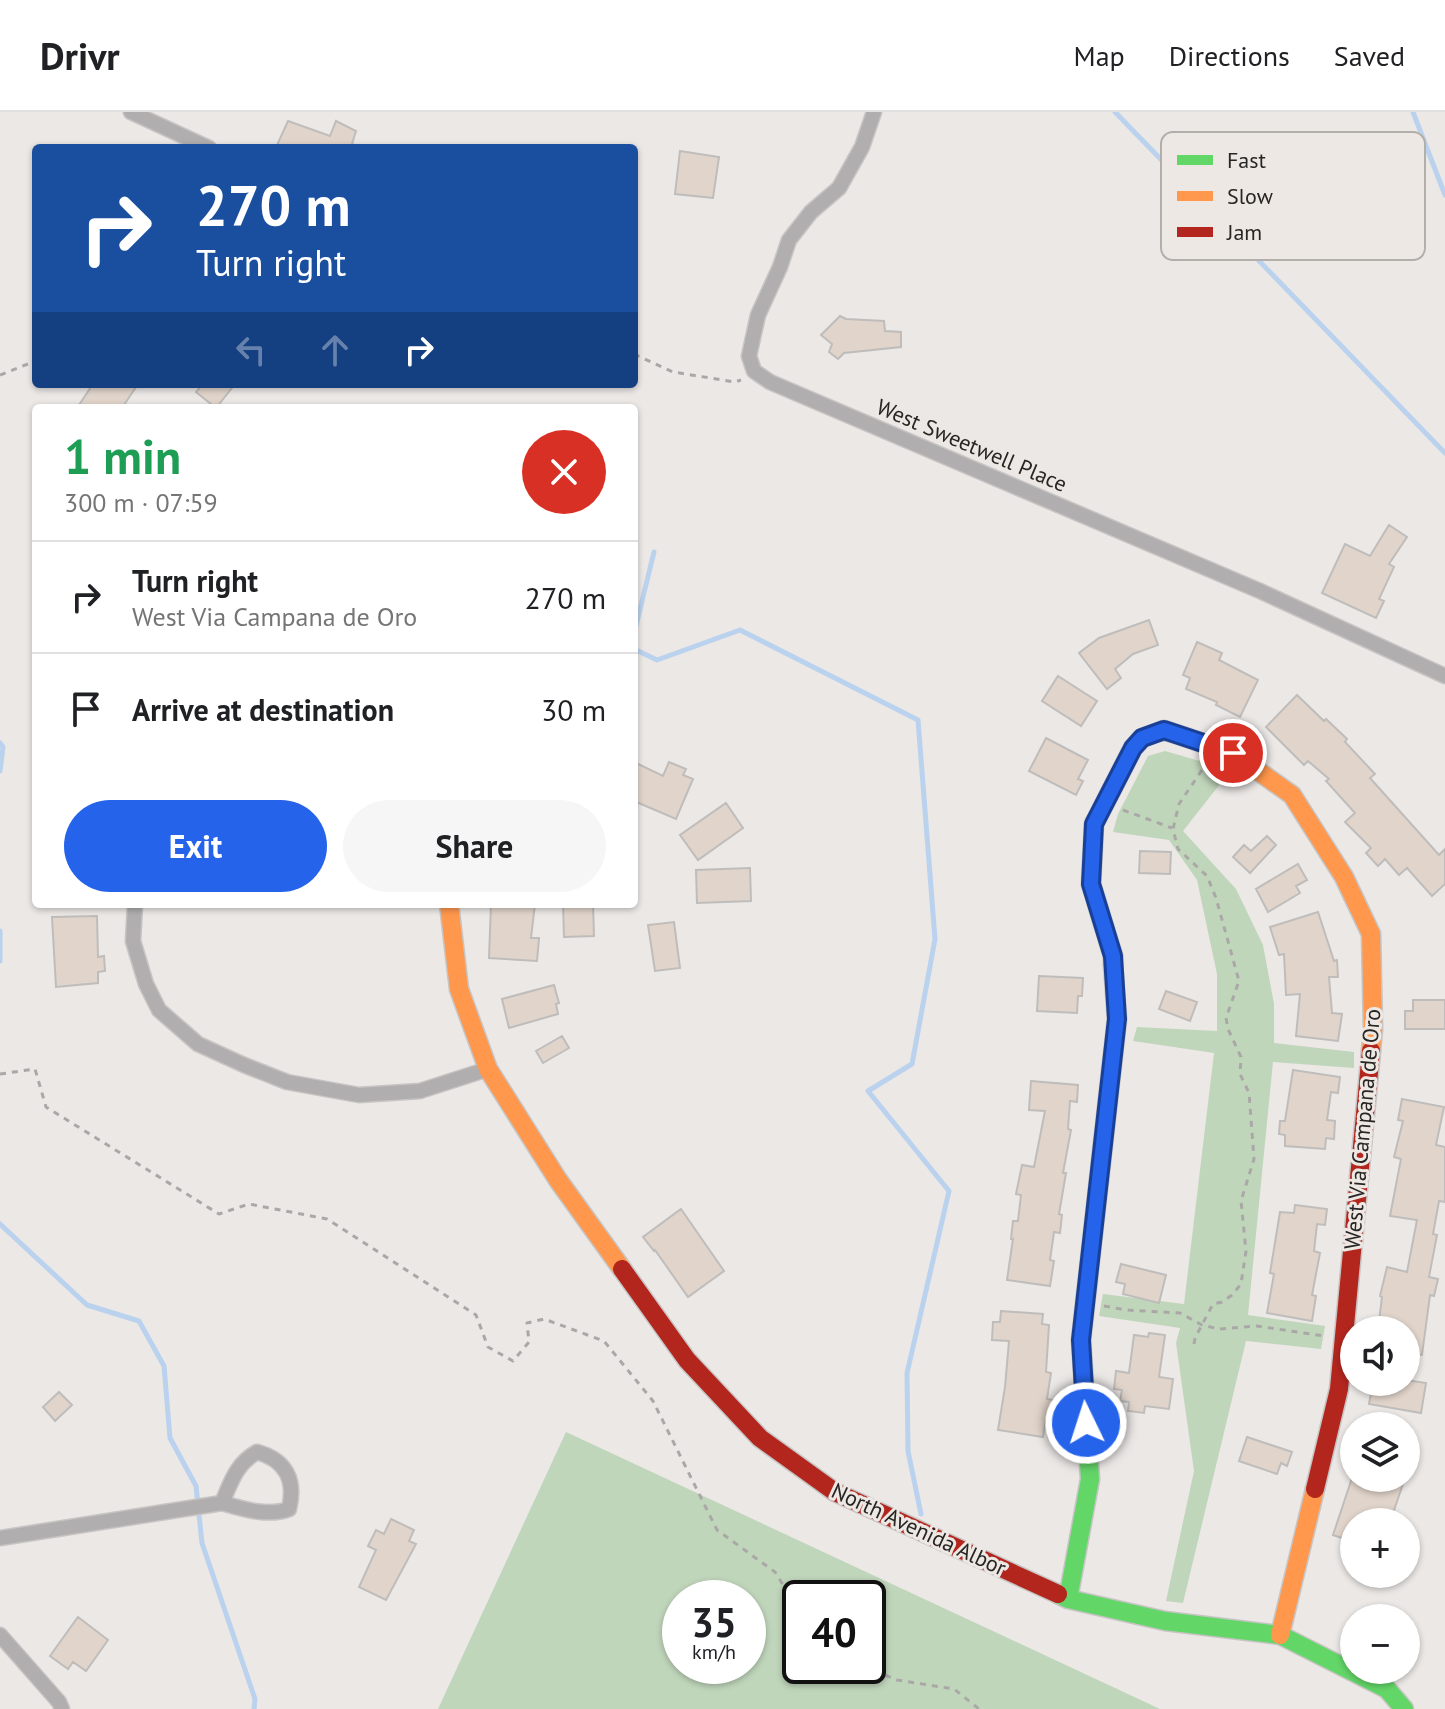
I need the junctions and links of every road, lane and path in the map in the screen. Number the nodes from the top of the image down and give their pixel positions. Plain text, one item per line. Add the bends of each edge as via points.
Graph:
1 (131, 112) edge
2 (874, 112) edge
3 (200, 144) edge
4 (638, 356) edge
5 (32, 362) edge
6 (758, 374) junction
7 (0, 375) edge
8 (1445, 676) edge
9 (1218, 748) junction
10 (1105, 803) junction
11 (1173, 829) junction
12 (135, 908) edge
13 (449, 908) edge
14 (488, 1069) junction
15 (0, 1074) edge
16 (1085, 1303) junction
17 (1346, 1316) edge
18 (1202, 1325) junction
19 (1340, 1337) edge
20 (1194, 1344) dead end
21 (1340, 1379) edge
22 (222, 1503) junction
23 (0, 1538) edge
24 (782, 1583) edge
25 (1068, 1599) junction
26 (0, 1635) edge
27 (1280, 1635) junction
28 (886, 1675) edge
29 (62, 1709) edge
30 (979, 1709) edge
31 (1404, 1709) edge

1 - 3 street
2 - 6 street via 839,188 789,240 758,315 749,356
4 - 6 path via 673,372 735,382
5 - 7 path
6 - 8 street, West Sweetwell Place
9 - 10 street, West Via Campana de Oro via 1164,730 1142,738
9 - 11 path via 1179,804
9 - 17 street, West Via Campana de Oro via 1292,795 1344,877 1371,934 1373,1029
10 - 11 path
10 - 16 street via 1094,824 1091,884 1113,956 1117,1019
11 - 18 path via 1178,849 1207,876 1239,981 1226,1018 1249,1093 1254,1159 1241,1201 1246,1251 1241,1284 1213,1304
12 - 14 street via 133,941 159,1010 198,1044 244,1065 287,1082 359,1095 420,1091
13 - 14 street, North Avenida Albor via 459,989
14 - 25 street, North Avenida Albor via 558,1180 687,1360 760,1438 835,1492
15 - 24 path via 35,1069 46,1107 219,1214 249,1204 327,1219 476,1315 488,1347 513,1361 529,1342 527,1323 544,1319 604,1341 653,1401 717,1530 775,1572
16 - 18 path via 1180,1313
16 - 25 street via 1081,1340 1090,1479
18 - 19 path
18 - 20 path
21 - 27 street, West Via Campana de Oro
22 - 22 street via 279,1513 289,1509 289,1478 280,1462 257,1452 236,1471
22 - 23 street
25 - 27 street, North Avenida Albor via 1165,1621
26 - 29 street
27 - 31 street, North Avenida Albor via 1387,1689
28 - 30 path via 954,1689

